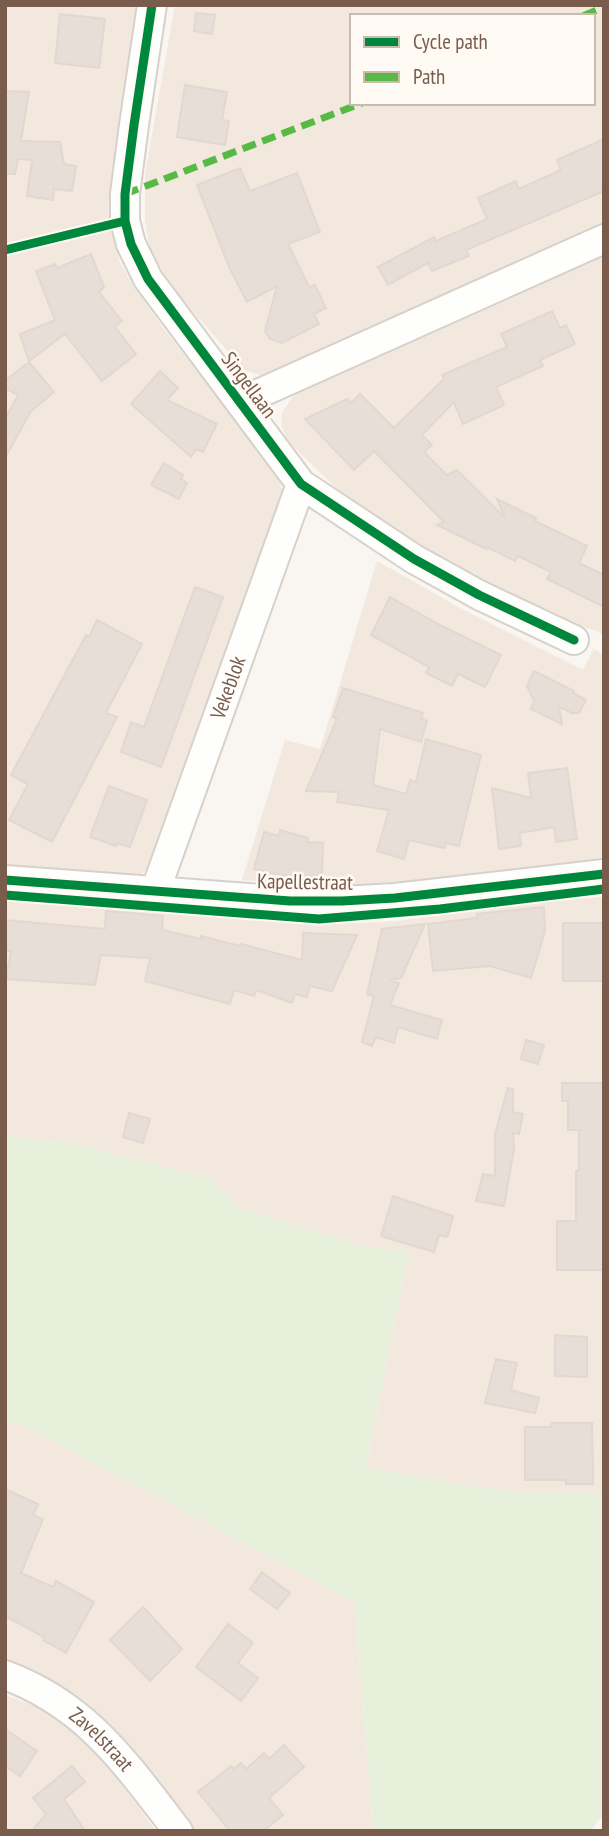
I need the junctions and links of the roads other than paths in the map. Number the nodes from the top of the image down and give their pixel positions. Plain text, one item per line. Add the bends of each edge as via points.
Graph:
1 (152, 5) edge
2 (604, 239) edge
3 (240, 402) junction
4 (301, 484) junction
5 (574, 640) dead end
6 (604, 874) edge
7 (5, 880) edge
8 (155, 892) junction
9 (5, 1675) edge
10 (178, 1831) edge

1 - 3 street, Singellaan via 125,221 148,279
2 - 3 street
3 - 4 street, Singellaan
4 - 5 street, Singellaan via 414,559
4 - 8 street, Vekeblok
6 - 8 street, Kapellestraat via 342,901
7 - 8 street, Kapellestraat
9 - 10 street, Zavelstraat via 70,1708 115,1750

